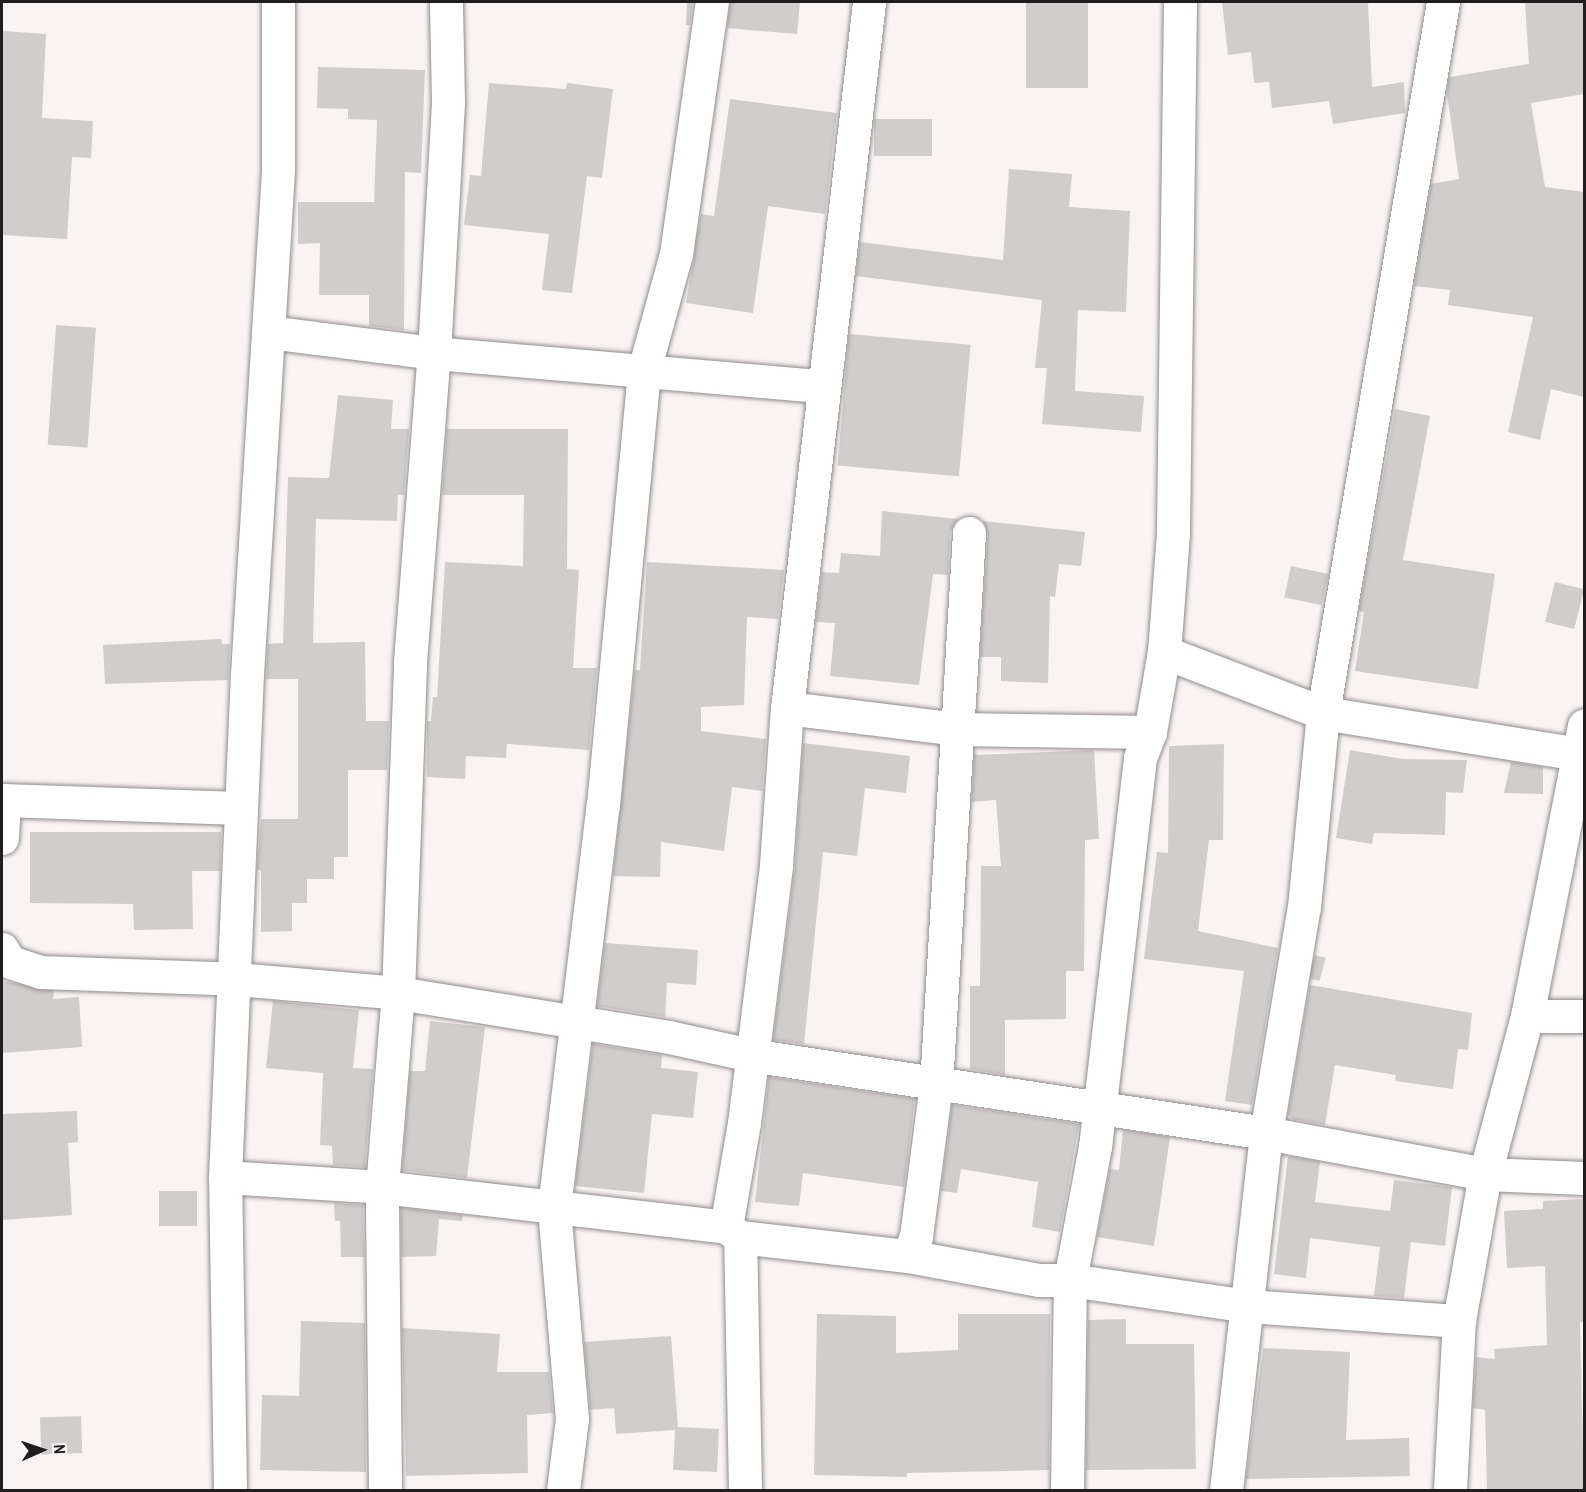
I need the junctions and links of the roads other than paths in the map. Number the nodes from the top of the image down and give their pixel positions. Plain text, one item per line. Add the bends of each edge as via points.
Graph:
1 (278, 2) edge
2 (446, 2) edge
3 (712, 2) edge
4 (869, 2) edge
5 (1180, 2) edge
6 (1443, 2) edge
7 (268, 332) junction
8 (434, 353) junction
9 (644, 370) junction
10 (822, 386) junction
11 (969, 534) dead end
12 (1164, 652) junction
13 (787, 708) junction
14 (1323, 713) junction
15 (957, 729) junction
16 (1150, 732) junction
17 (1582, 746) edge
18 (3, 800) edge
19 (240, 808) junction
20 (2, 838) edge
21 (2, 949) edge
22 (236, 978) junction
23 (398, 993) junction
24 (1527, 1016) junction
25 (1584, 1016) edge
26 (575, 1025) junction
27 (750, 1055) junction
28 (936, 1085) junction
29 (1099, 1105) junction
30 (1266, 1133) junction
31 (1485, 1174) junction
32 (225, 1177) junction
33 (1584, 1178) edge
34 (382, 1187) junction
35 (554, 1207) junction
36 (733, 1232) junction
37 (908, 1256) junction
38 (1070, 1280) junction
39 (1248, 1306) junction
40 (1460, 1321) junction
41 (230, 1491) edge
42 (385, 1491) edge
43 (563, 1491) edge
44 (745, 1491) edge
45 (1067, 1491) edge
46 (1226, 1491) edge
47 (1449, 1491) edge

1 - 7 street via 278,170
2 - 8 street via 448,101
3 - 9 street via 676,254
4 - 10 street
5 - 12 street via 1173,533
6 - 14 street
7 - 8 street
7 - 19 street
8 - 9 street
8 - 23 street via 410,662
9 - 10 street
9 - 26 street via 603,805
10 - 13 street
11 - 15 street
12 - 14 street
12 - 16 street
13 - 15 street
13 - 27 street via 776,865
14 - 17 street
14 - 30 street via 1304,907
15 - 16 street
15 - 28 street
16 - 29 street via 1140,758
17 - 24 street
18 - 19 street
18 - 20 street
19 - 22 street
21 - 22 street via 10,962 40,972
22 - 23 street
22 - 32 street
23 - 26 street
23 - 34 street
24 - 25 street
24 - 31 street
26 - 27 street via 669,1037
26 - 35 street
27 - 28 street
27 - 36 street
28 - 29 street
28 - 37 street via 916,1236
29 - 30 street
29 - 38 street
30 - 31 street
30 - 39 street
31 - 33 street
31 - 40 street
32 - 34 street
32 - 41 street
34 - 35 street
34 - 42 street
35 - 36 street
35 - 43 street via 572,1419
36 - 37 street
36 - 44 street
37 - 38 street via 1039,1280
38 - 39 street
38 - 45 street
39 - 40 street
39 - 46 street
40 - 47 street

